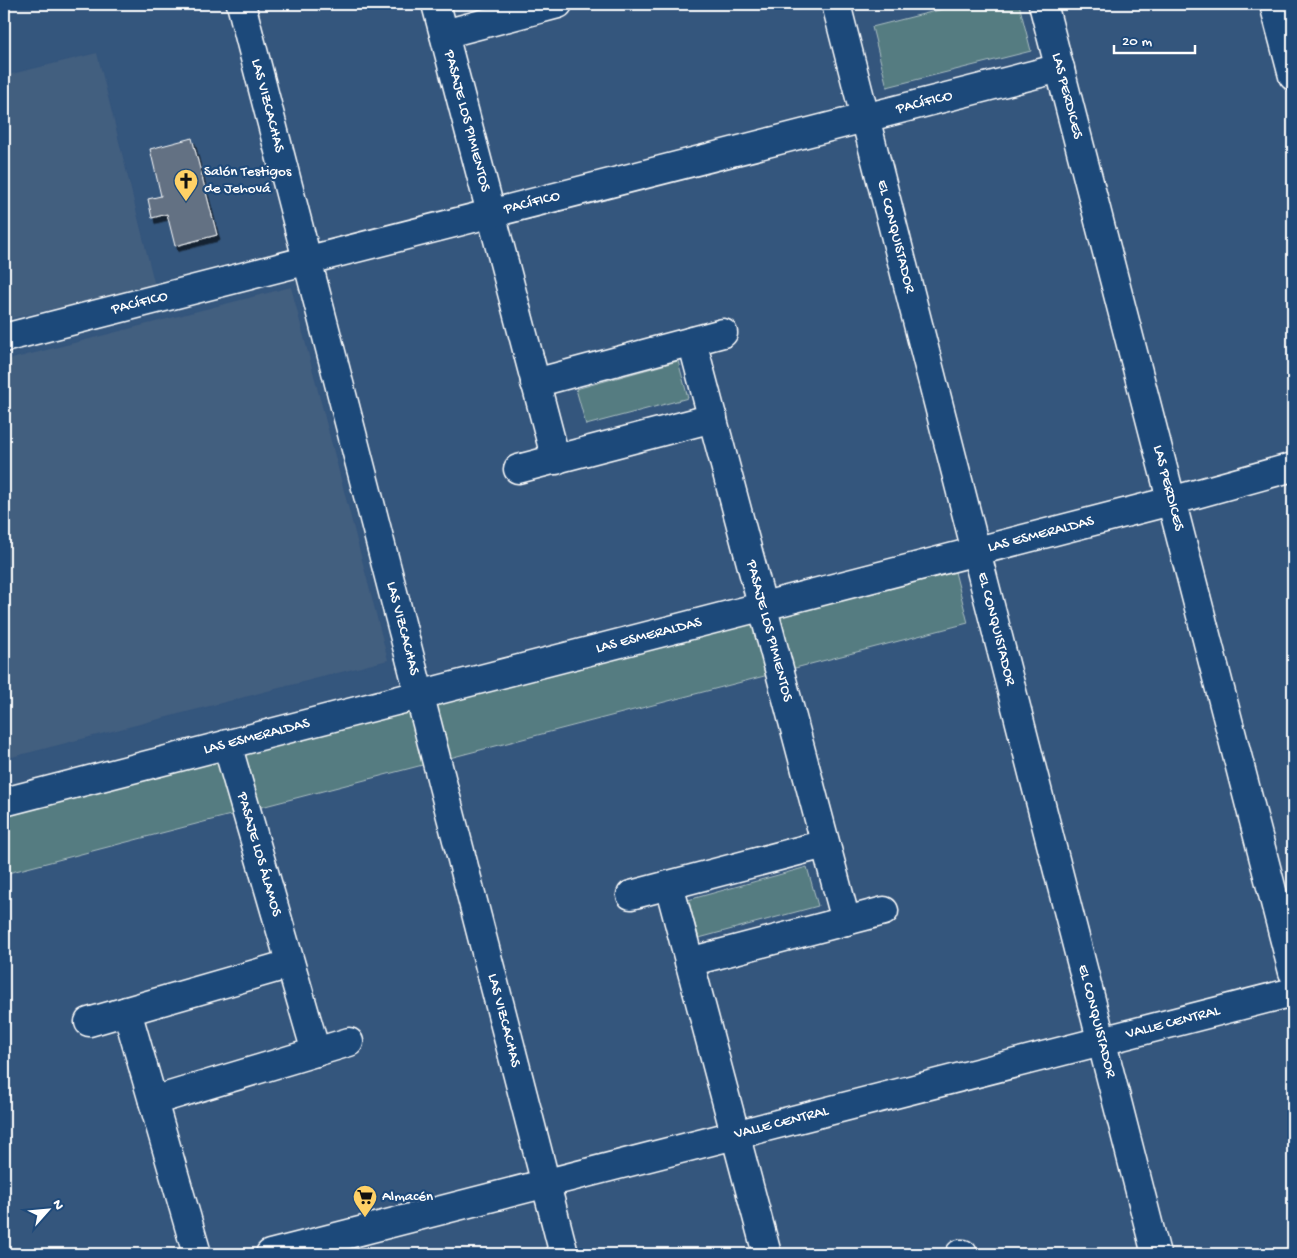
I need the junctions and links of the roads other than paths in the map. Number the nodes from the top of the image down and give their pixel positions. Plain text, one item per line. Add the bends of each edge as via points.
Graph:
1 (241, 4) edge
2 (436, 4) edge
3 (558, 4) edge
4 (836, 4) edge
5 (1044, 4) edge
6 (1274, 4) edge
7 (444, 34) junction
8 (1292, 66) edge
9 (1060, 68) junction
10 (865, 118) junction
11 (491, 213) junction
12 (307, 260) junction
13 (724, 333) dead end
14 (4, 338) edge
15 (692, 341) junction
16 (536, 382) junction
17 (712, 418) junction
18 (556, 460) junction
19 (1293, 467) edge
20 (518, 469) dead end
21 (1171, 500) junction
22 (976, 550) junction
23 (762, 606) junction
24 (420, 694) junction
25 (227, 744) junction
26 (4, 802) edge
27 (825, 844) junction
28 (669, 885) junction
29 (631, 895) dead end
30 (884, 911) dead end
31 (846, 921) junction
32 (690, 962) junction
33 (290, 964) junction
34 (1293, 972) edge
35 (1293, 992) edge
36 (127, 1011) junction
37 (88, 1022) dead end
38 (349, 1042) dead end
39 (1102, 1042) junction
40 (316, 1052) junction
41 (152, 1101) junction
42 (735, 1135) junction
43 (546, 1184) junction
44 (197, 1254) edge
45 (270, 1254) edge
46 (564, 1254) edge
47 (767, 1254) edge
48 (1156, 1254) edge

1 - 12 street, LAS VIZCACHAS
2 - 7 street, PASAJE LOS PIMIENTOS
3 - 7 street, PASAJE LOS PIMIENTOS
4 - 10 street, EL CONQUISTADOR
5 - 9 street, LAS PERDICES
6 - 8 street
7 - 11 street, PASAJE LOS PIMIENTOS
9 - 10 street, PACÍFICO
9 - 21 street, LAS PERDICES
10 - 11 street, PACÍFICO
10 - 22 street, EL CONQUISTADOR
11 - 12 street, PACÍFICO
11 - 16 street, PASAJE LOS PIMIENTOS
12 - 14 street, PACÍFICO
12 - 24 street, LAS VIZCACHAS
13 - 15 street
15 - 16 street
15 - 17 street, PASAJE LOS PIMIENTOS
16 - 18 street, PASAJE LOS PIMIENTOS
17 - 18 street
17 - 23 street, PASAJE LOS PIMIENTOS
18 - 20 street
19 - 21 street, LAS ESMERALDAS
21 - 22 street, LAS ESMERALDAS
21 - 34 street, LAS PERDICES
22 - 23 street, LAS ESMERALDAS
22 - 39 street, EL CONQUISTADOR
23 - 24 street, LAS ESMERALDAS
23 - 27 street, PASAJE LOS PIMIENTOS
24 - 25 street, LAS ESMERALDAS
24 - 43 street, LAS VIZCACHAS
25 - 26 street, LAS ESMERALDAS
25 - 33 street, PASAJE LOS ÁLAMOS
27 - 28 street
27 - 31 street, PASAJE LOS PIMIENTOS
28 - 29 street
28 - 32 street
30 - 31 street
31 - 32 street
32 - 42 street
33 - 36 street
33 - 40 street, PASAJE LOS ÁLAMOS
35 - 39 street, VALLE CENTRAL
36 - 37 street
36 - 41 street
38 - 40 street
39 - 42 street, VALLE CENTRAL
39 - 48 street, EL CONQUISTADOR
40 - 41 street
41 - 44 street
42 - 43 street, VALLE CENTRAL
42 - 47 street
43 - 45 street, VALLE CENTRAL
43 - 46 street, LAS VIZCACHAS

